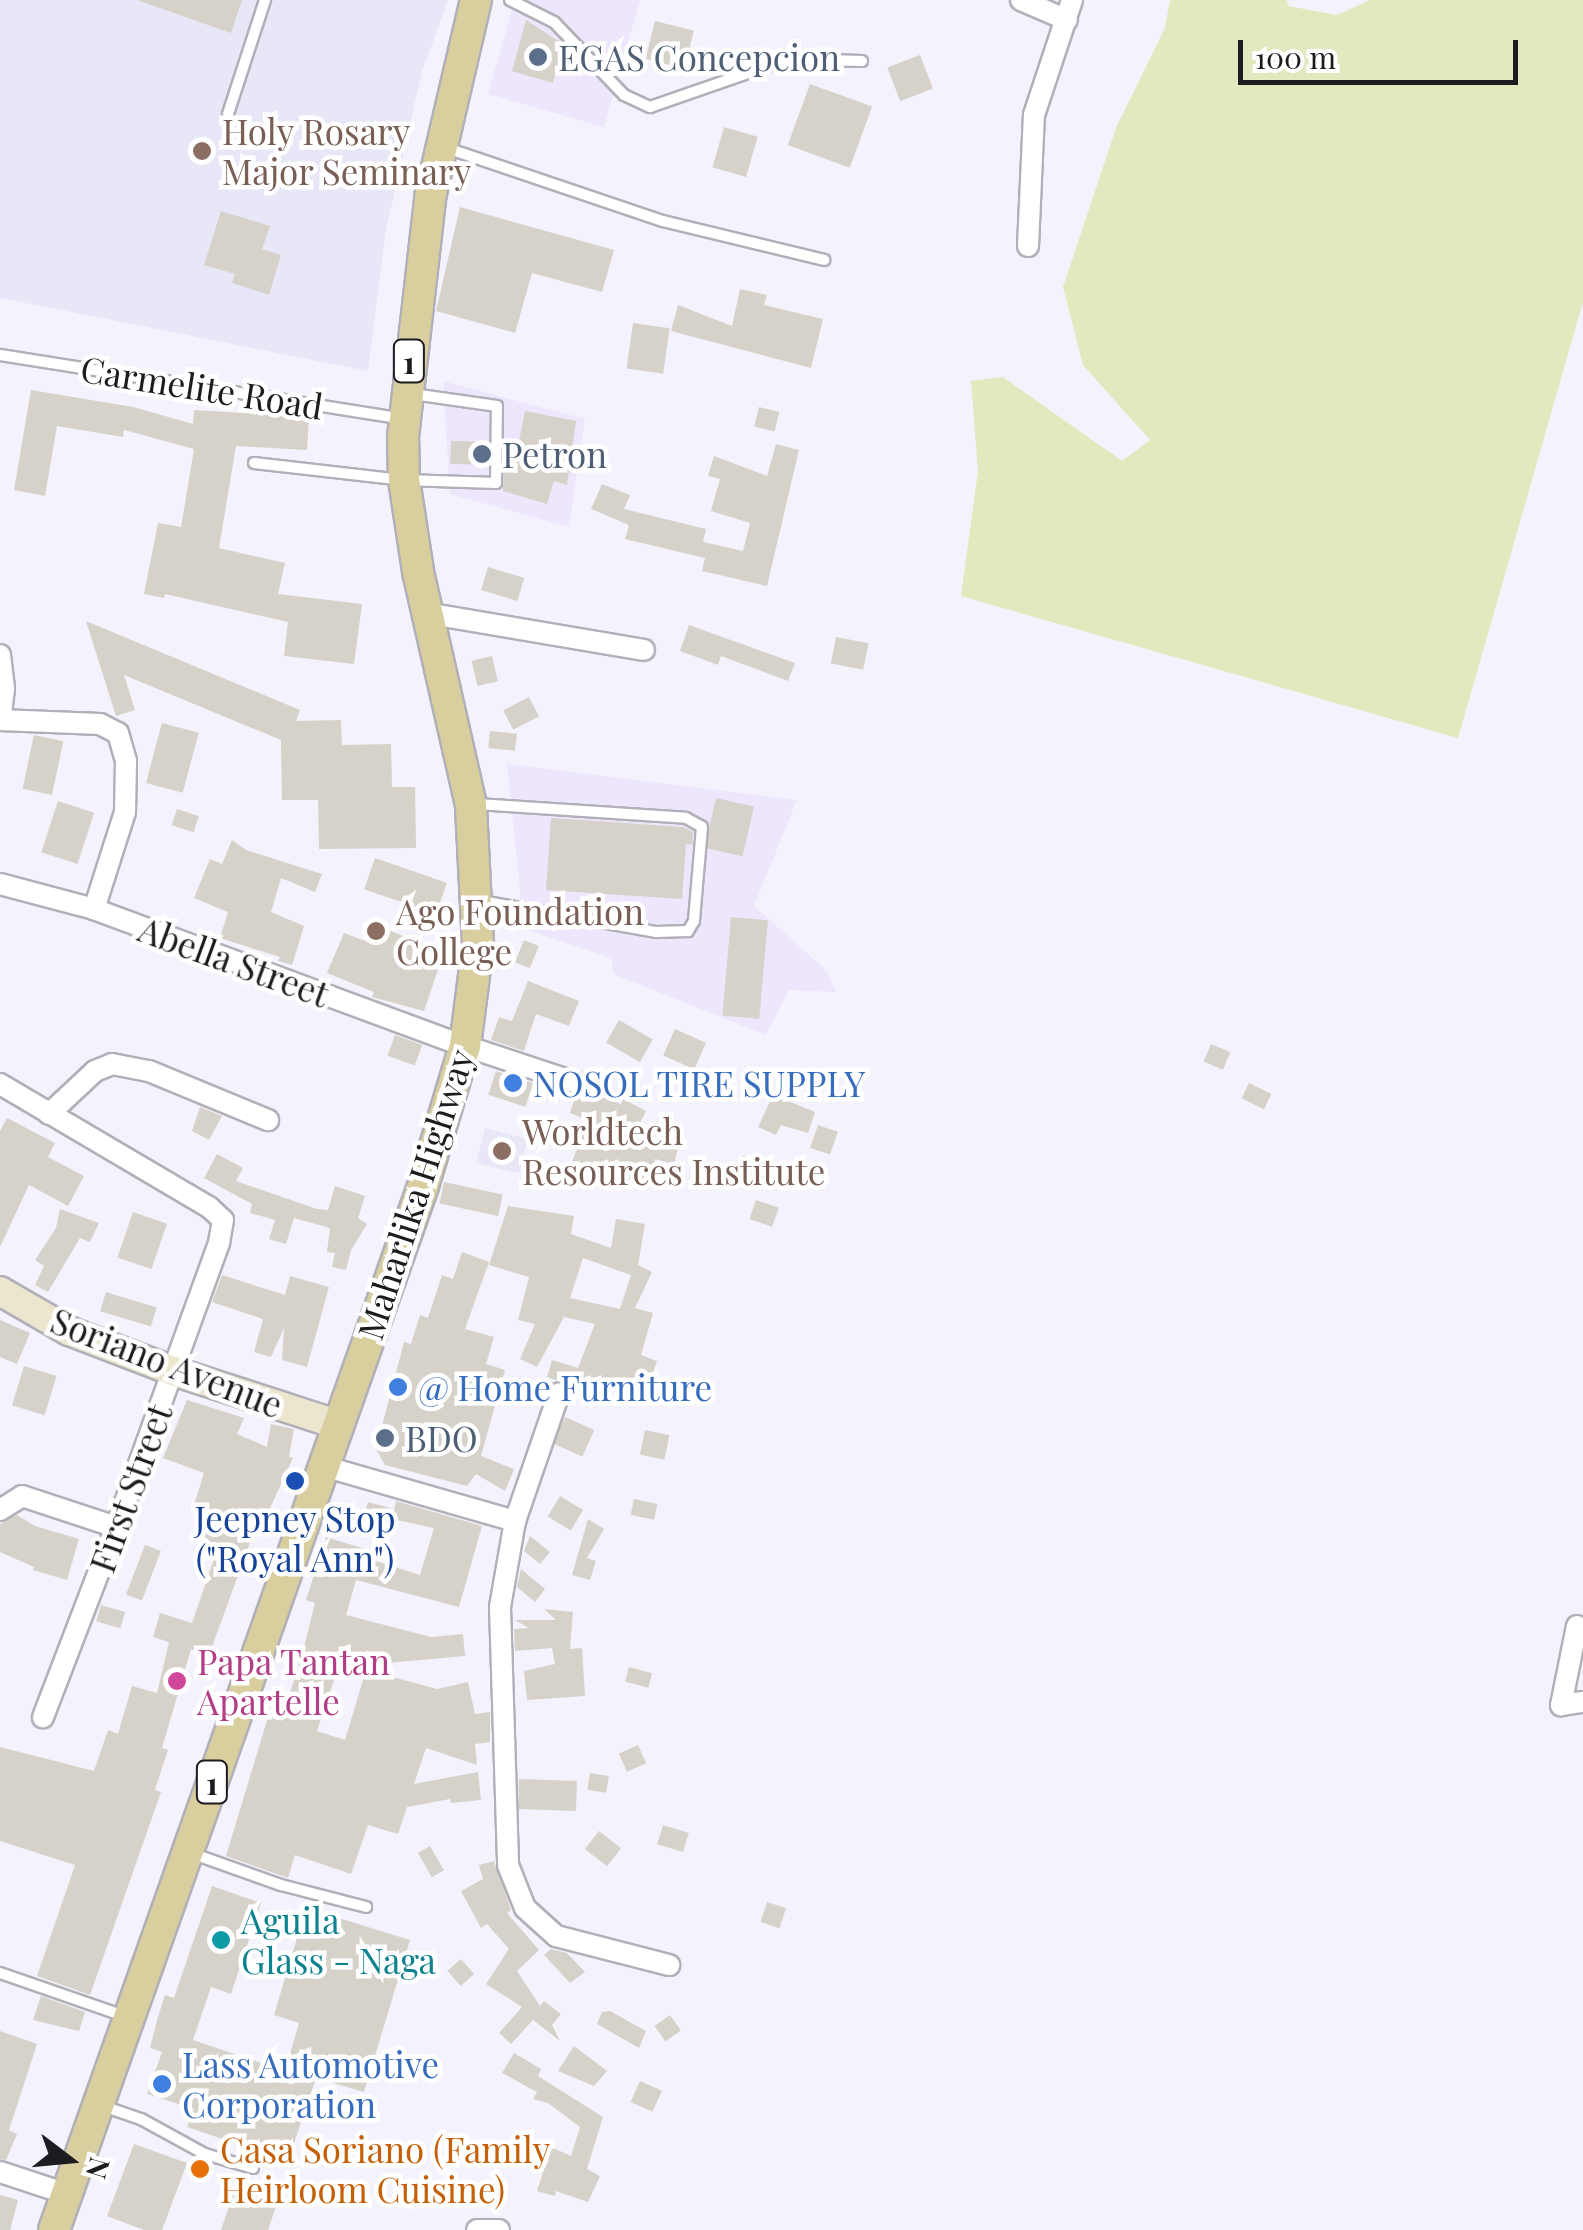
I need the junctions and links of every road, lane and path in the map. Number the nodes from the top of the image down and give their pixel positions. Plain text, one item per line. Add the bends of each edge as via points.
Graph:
1 (264, 0) edge
2 (476, 0) edge
3 (510, 0) edge
4 (1021, 0) edge
5 (1070, 10) edge
6 (862, 61) dead end
7 (228, 114) dead end
8 (440, 146) junction
9 (1028, 246) dead end
10 (824, 260) dead end
11 (0, 355) edge
12 (405, 406) junction
13 (254, 463) dead end
14 (404, 480) junction
15 (426, 613) junction
16 (644, 650) dead end
17 (0, 655) edge
18 (0, 720) edge
19 (471, 804) junction
20 (0, 884) edge
21 (477, 900) junction
22 (94, 909) junction
23 (465, 1046) junction
24 (0, 1084) edge
25 (589, 1087) dead end
26 (50, 1114) junction
27 (268, 1120) dead end
28 (0, 1290) edge
29 (172, 1372) junction
30 (558, 1393) dead end
31 (339, 1425) junction
32 (323, 1466) junction
33 (0, 1510) edge
34 (515, 1521) junction
35 (116, 1528) junction
36 (1573, 1626) edge
37 (1583, 1702) edge
38 (43, 1717) dead end
39 (187, 1851) junction
40 (366, 1907) dead end
41 (669, 1966) dead end
42 (0, 1973) edge
43 (130, 2018) junction
44 (99, 2105) junction
45 (253, 2168) dead end
46 (0, 2172) edge
47 (67, 2194) junction
48 (54, 2230) edge
49 (477, 2230) edge
50 (500, 2230) edge

1 - 7 lane
2 - 8 main road, Maharlika Highway / 1
3 - 6 lane via 554,22 624,95 650,107 789,59
4 - 5 street
5 - 9 street via 1034,115
8 - 10 lane via 663,221
8 - 12 main road, Maharlika Highway / 1
11 - 12 lane, Carmelite Road
12 - 14 main road, Maharlika Highway / 1
12 - 14 lane, Carmelite Road via 496,406 496,484
13 - 14 lane
14 - 15 main road, Maharlika Highway / 1
15 - 16 street
15 - 19 main road, Maharlika Highway / 1
17 - 18 street
18 - 22 street via 100,724 118,733 126,761 125,812
19 - 21 main road, Maharlika Highway / 1
19 - 21 lane via 686,818 702,827 688,930 656,932
20 - 22 street, Abella Street
21 - 23 main road, Maharlika Highway / 1
22 - 23 street, Abella Street
23 - 25 street, Abella Street
23 - 31 main road, Maharlika Highway / 1
24 - 26 street, First Street
26 - 27 street via 94,1071 112,1064 149,1071
26 - 29 street, First Street via 223,1220
28 - 29 street, Soriano Avenue via 70,1331
29 - 31 street, Soriano Avenue
29 - 35 street, First Street
30 - 34 street
31 - 32 main road, Maharlika Highway / 1
32 - 34 street
32 - 39 main road, Maharlika Highway / 1
33 - 35 street via 22,1496
34 - 41 street via 500,1607 508,1865 525,1908 556,1936
35 - 38 street, First Street
36 - 37 street via 1561,1705
39 - 40 lane via 281,1886
39 - 43 main road, Maharlika Highway / 1
42 - 43 lane
43 - 44 main road, Maharlika Highway / 1
44 - 45 lane
44 - 47 main road, Maharlika Highway / 1
46 - 47 street
47 - 48 main road, Maharlika Highway / 1
49 - 50 street

